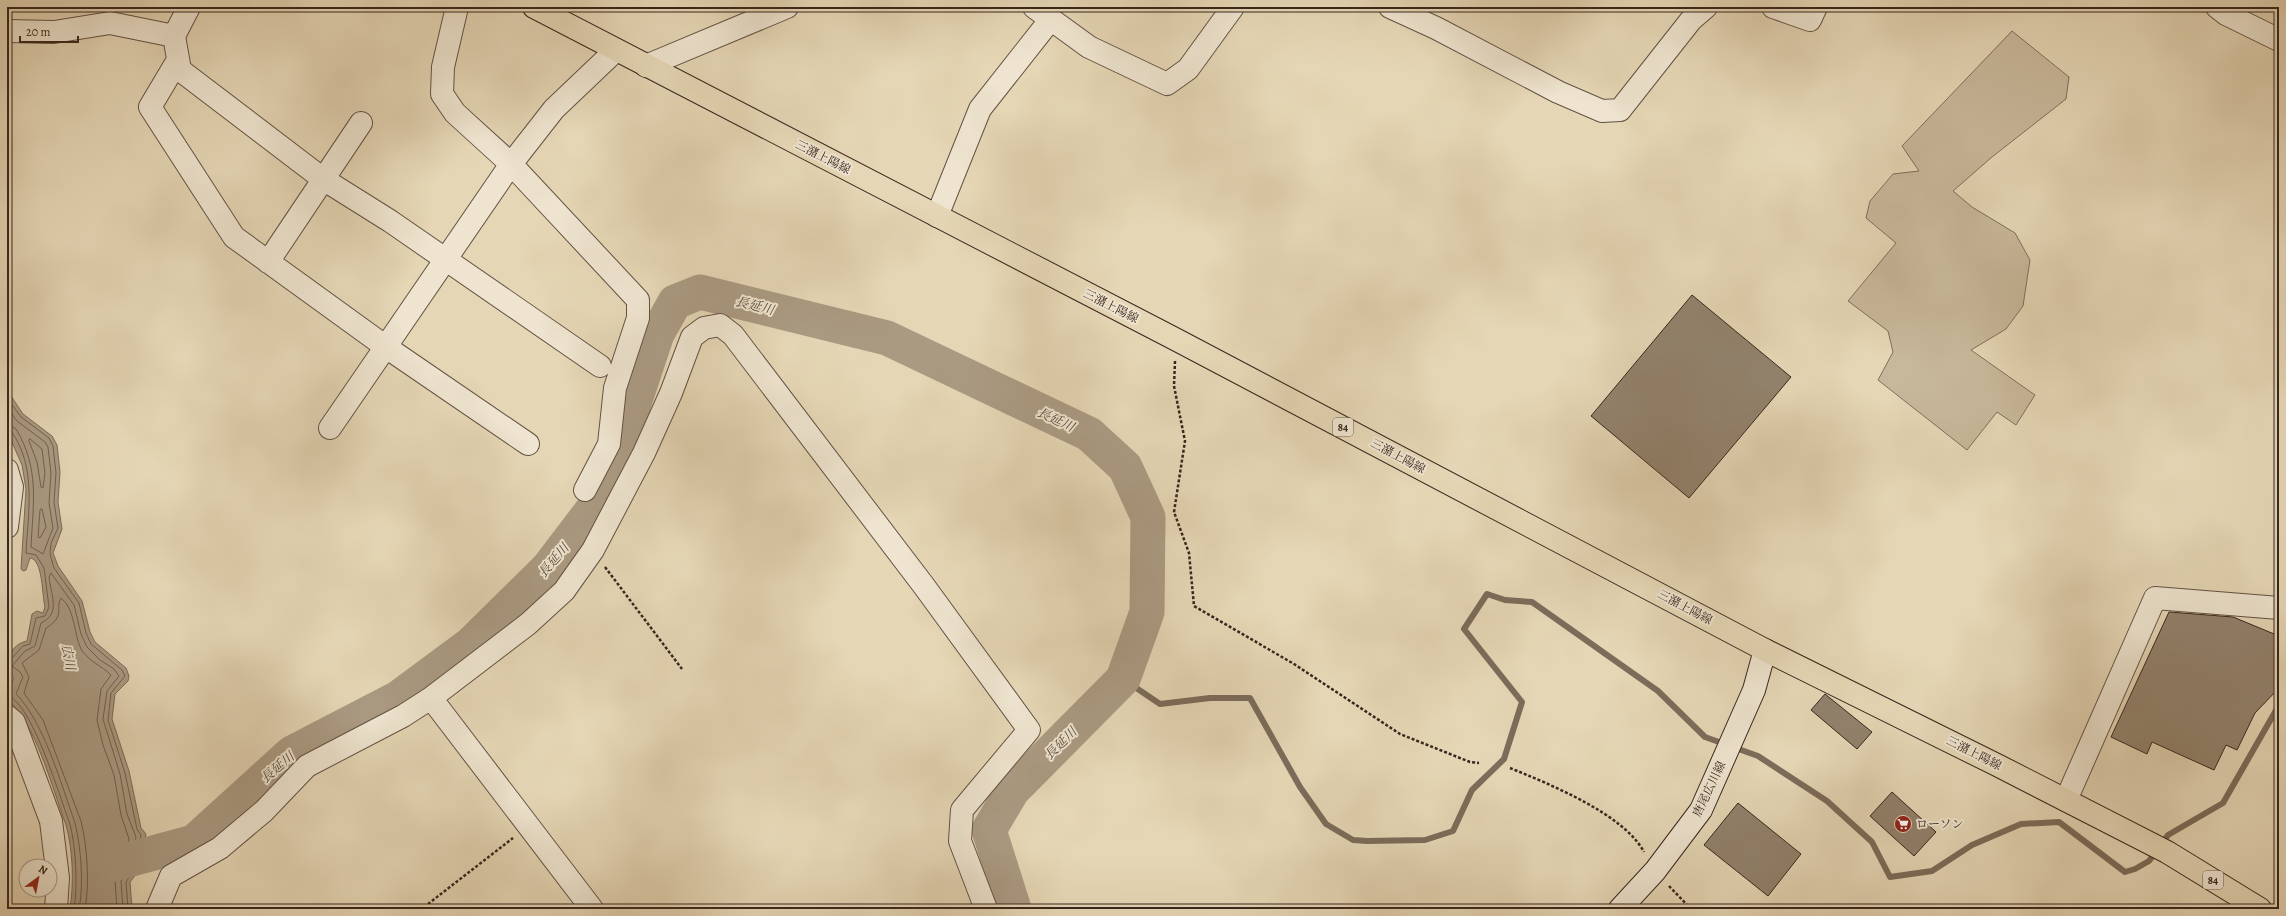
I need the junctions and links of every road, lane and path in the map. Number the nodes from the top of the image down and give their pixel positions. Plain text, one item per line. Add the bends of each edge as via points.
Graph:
1 (188, 7) edge
2 (457, 7) edge
3 (534, 7) edge
4 (787, 7) edge
5 (1232, 7) edge
6 (1390, 7) edge
7 (1706, 7) edge
8 (1773, 7) edge
9 (1816, 7) edge
10 (2217, 7) edge
11 (1039, 10) edge
12 (7, 31) edge
13 (174, 36) junction
14 (2279, 40) edge
15 (616, 50) junction
16 (178, 60) junction
17 (646, 66) junction
18 (361, 122) dead end
19 (511, 164) junction
20 (323, 179) junction
21 (937, 216) junction
22 (447, 260) junction
23 (268, 262) junction
24 (1175, 339) junction
25 (386, 347) junction
26 (600, 366) dead end
27 (330, 428) dead end
28 (528, 444) dead end
29 (7, 470) edge
30 (585, 490) dead end
31 (7, 527) edge
32 (590, 554) junction
33 (2279, 608) edge
34 (1765, 650) junction
35 (682, 669) dead end
36 (430, 698) junction
37 (7, 716) edge
38 (1479, 762) dead end
39 (1510, 768) dead end
40 (2066, 800) junction
41 (529, 826) junction
42 (1655, 871) junction
43 (428, 904) dead end
44 (56, 909) edge
45 (157, 909) edge
46 (592, 909) edge
47 (986, 909) edge
48 (1620, 909) edge
49 (1691, 909) edge
50 (2260, 909) edge

1 - 13 street
2 - 19 street via 442,67 442,94 455,113
3 - 15 main road, 三潴上陽線 / 84
4 - 17 street
5 - 11 street via 1188,69 1167,84 1089,47
6 - 7 street via 1436,28 1558,92 1602,111 1620,110 1692,20
8 - 9 street via 1810,20
10 - 14 street
11 - 21 street via 980,108
12 - 13 street via 54,32 110,23
13 - 16 street
15 - 17 main road, 三潴上陽線 / 84
15 - 19 street via 554,108
16 - 20 street via 180,70
16 - 23 street via 150,107 234,237
17 - 21 main road, 三潴上陽線 / 84
18 - 20 street
19 - 22 street
19 - 30 street via 638,300 638,318 615,388 609,444
20 - 22 street
20 - 23 street
21 - 24 main road, 三潴上陽線 / 84
22 - 25 street
22 - 26 street
23 - 25 street
24 - 34 main road, 三潴上陽線 / 84
24 - 38 path via 1174,386 1185,441 1174,512 1189,553 1194,606 1294,664 1400,734 1470,762
25 - 27 street
25 - 28 street
29 - 31 street via 12,487
32 - 35 path via 602,562
32 - 36 street via 564,591 528,624
32 - 47 street via 644,453 692,337 704,328 720,325 733,335 924,586 1029,730 962,810 960,841
33 - 40 street via 2155,598
34 - 40 main road, 三潴上陽線 / 84
34 - 42 street, 唐尾広川線 via 1754,690 1701,810
36 - 41 street
36 - 45 street via 403,716 308,766 264,811 220,848 171,876
37 - 44 street via 14,722 51,821 58,878
39 - 42 path via 1598,809 1638,840
40 - 50 main road, 三潴上陽線 / 84 via 2160,848
41 - 43 path
41 - 46 street
42 - 48 street, 唐尾広川線
42 - 49 path

